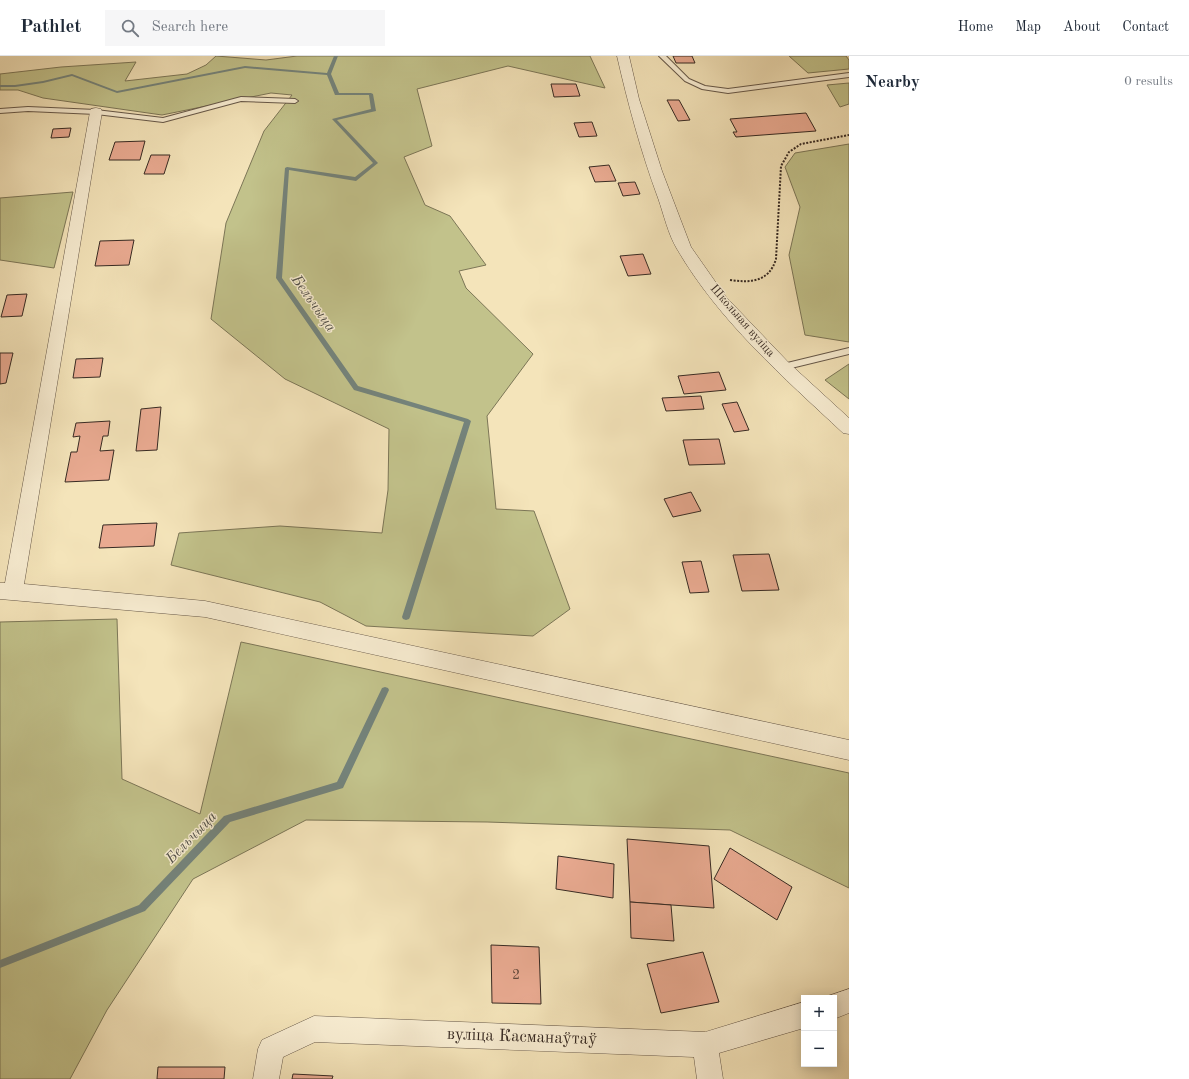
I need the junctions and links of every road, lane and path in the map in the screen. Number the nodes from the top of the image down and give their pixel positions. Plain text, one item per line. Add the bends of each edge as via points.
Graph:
1 (623, 56) edge
2 (662, 56) edge
3 (849, 75) edge
4 (295, 101) dead end
5 (0, 111) edge
6 (96, 112) junction
7 (849, 135) edge
8 (701, 273) junction
9 (849, 351) edge
10 (784, 367) junction
11 (849, 428) edge
12 (6, 591) edge
13 (849, 750) edge
14 (849, 1001) edge
15 (837, 1005) edge
16 (801, 1016) edge
17 (705, 1045) junction
18 (266, 1079) edge
19 (710, 1079) edge

1 - 8 street, Школьная вуліца via 633,99 676,230 684,248
2 - 3 lane via 687,80 704,88 728,91
4 - 6 lane via 241,99 163,120
5 - 6 lane via 28,109
6 - 12 street
7 - 8 path via 806,142 795,146 788,153 781,166 776,259 772,271 754,280 741,282
8 - 10 street, Школьная вуліца via 721,301
9 - 10 lane
10 - 11 street, Школьная вуліца
12 - 13 street via 205,609
14 - 15 street
16 - 17 street, вуліца Касманаўтаў
17 - 18 street, вуліца Касманаўтаў via 314,1029 271,1048
17 - 19 street

